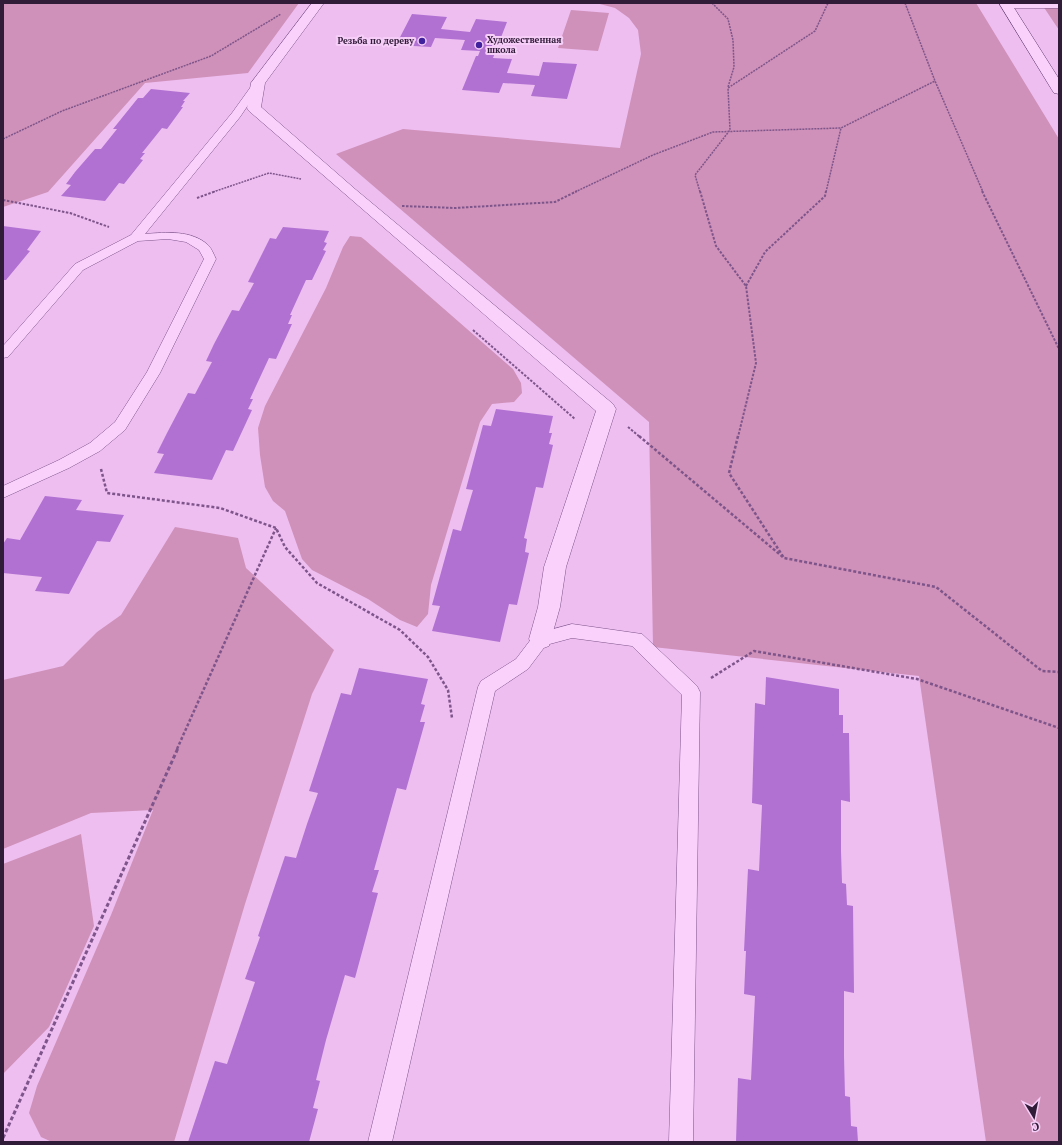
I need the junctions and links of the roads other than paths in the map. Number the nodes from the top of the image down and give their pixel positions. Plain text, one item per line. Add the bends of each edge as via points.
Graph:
1 (318, 3) edge
2 (1005, 4) edge
3 (1059, 5) edge
4 (258, 83) junction
5 (1059, 90) edge
6 (135, 238) junction
7 (3, 354) edge
8 (3, 492) edge
9 (541, 638) junction
10 (380, 1142) edge
11 (681, 1142) edge

1 - 4 street
2 - 3 lane
2 - 5 street
4 - 6 lane via 236,115
4 - 9 street via 254,108 606,409 555,567
6 - 7 lane via 79,266
6 - 8 lane via 168,235 190,239 204,248 210,259 153,374 120,426 95,447
9 - 10 lane via 522,664 487,687
9 - 11 lane via 572,631 636,639 691,692

